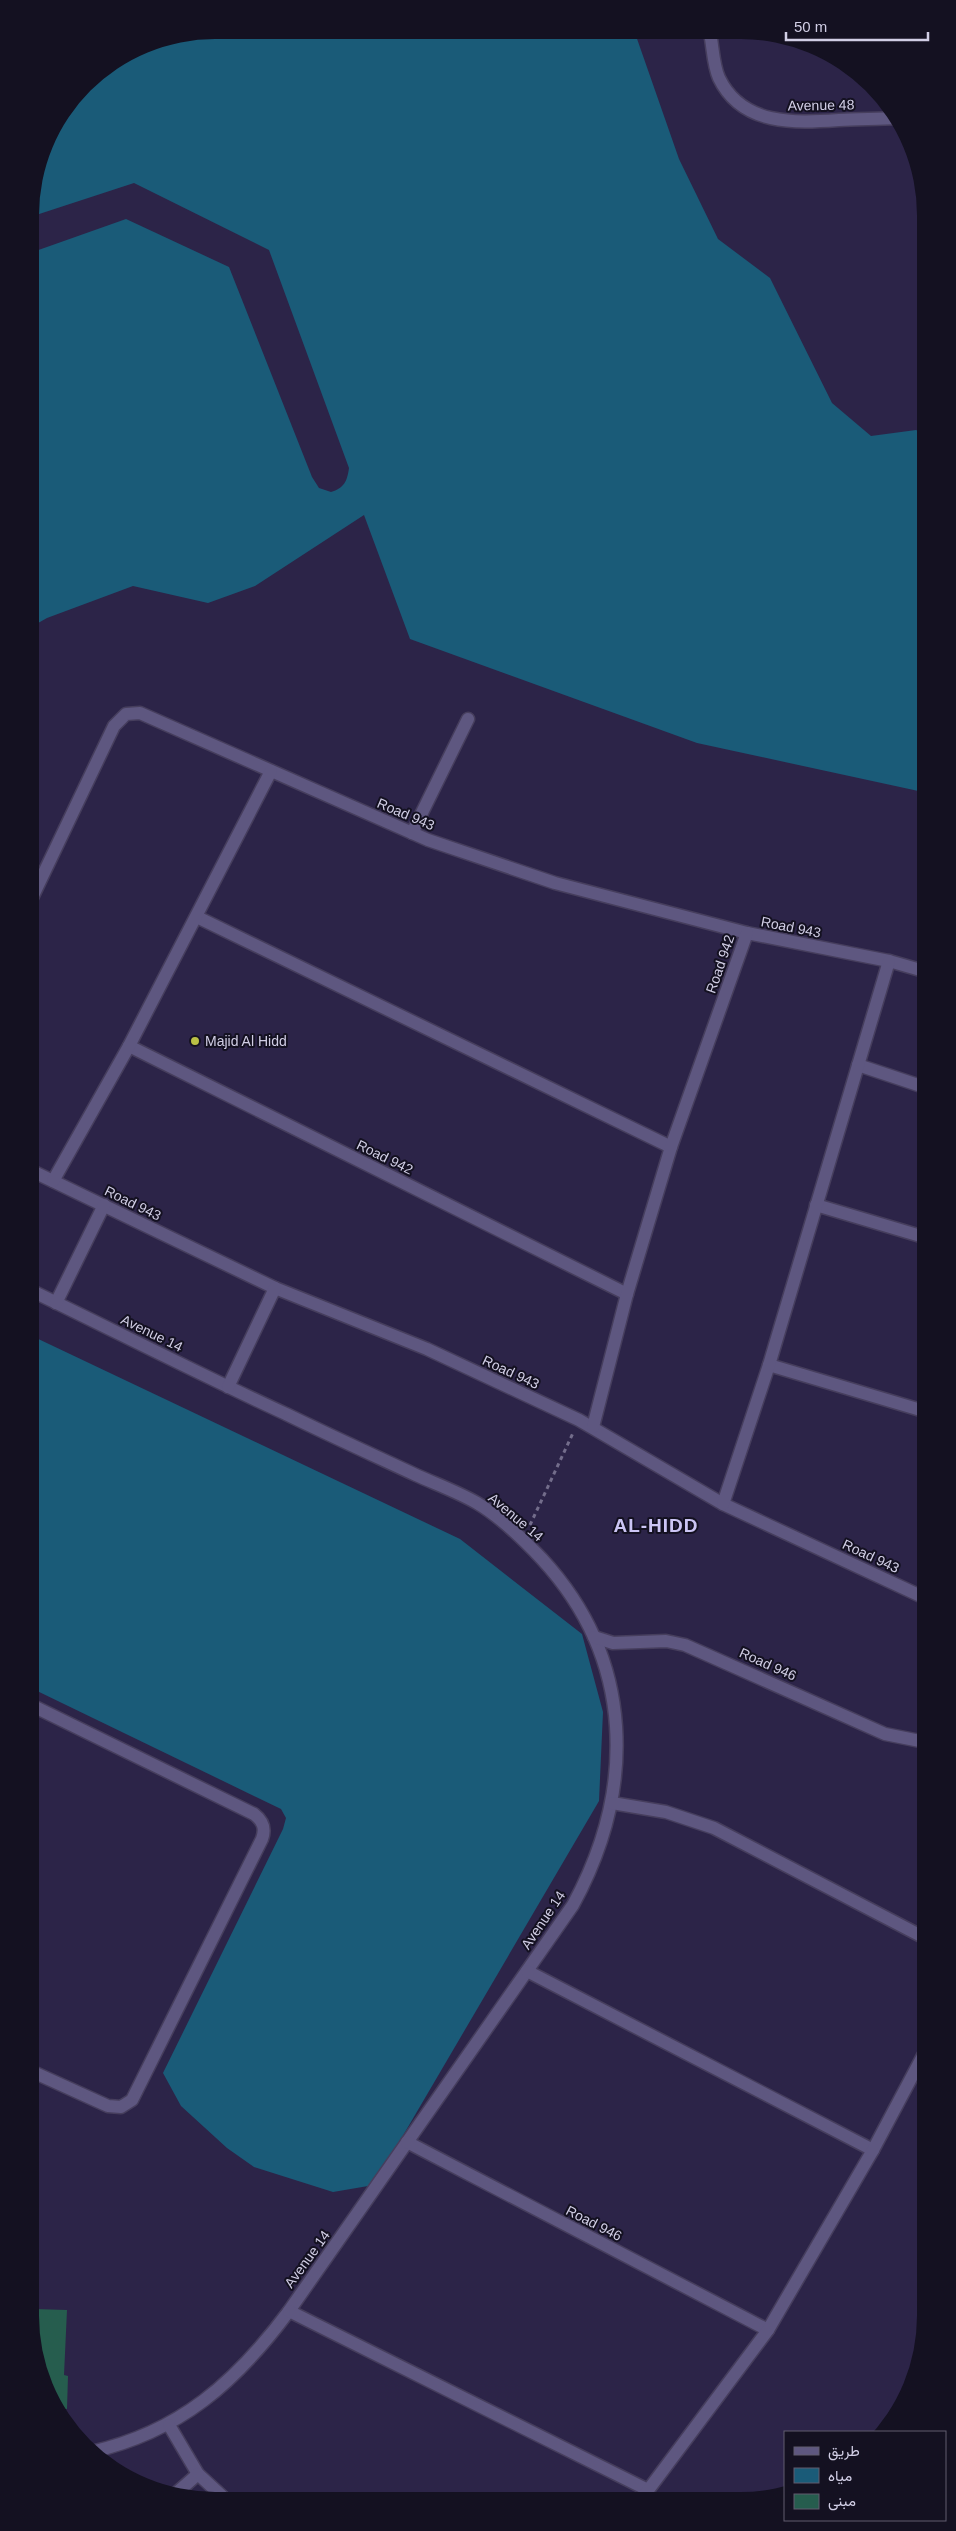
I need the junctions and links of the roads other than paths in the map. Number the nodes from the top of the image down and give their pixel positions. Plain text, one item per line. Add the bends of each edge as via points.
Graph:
1 (711, 39) edge
2 (889, 118) edge
3 (468, 719) dead end
4 (271, 771) junction
5 (412, 833) junction
6 (39, 885) edge
7 (197, 917) junction
8 (747, 933) junction
9 (889, 961) junction
10 (917, 969) edge
11 (128, 1046) junction
12 (858, 1065) junction
13 (917, 1084) edge
14 (671, 1147) junction
15 (39, 1174) edge
16 (53, 1181) junction
17 (104, 1205) junction
18 (816, 1205) junction
19 (917, 1235) edge
20 (276, 1288) junction
21 (39, 1294) edge
22 (627, 1294) junction
23 (56, 1303) junction
24 (769, 1365) junction
25 (228, 1387) junction
26 (917, 1409) edge
27 (593, 1427) junction
28 (723, 1504) junction
29 (917, 1595) edge
30 (594, 1636) junction
31 (39, 1709) edge
32 (917, 1740) edge
33 (612, 1803) junction
34 (917, 1934) edge
35 (527, 1971) junction
36 (917, 2067) edge
37 (39, 2075) edge
38 (407, 2142) junction
39 (872, 2150) junction
40 (289, 2311) junction
41 (768, 2330) junction
42 (169, 2424) junction
43 (100, 2449) edge
44 (198, 2474) junction
45 (181, 2489) edge
46 (218, 2492) edge
47 (641, 2492) edge
48 (646, 2492) edge

1 - 2 street, Avenue 48 via 718,77 730,95 744,108 770,120 806,123
3 - 5 street
4 - 5 street, Road 943
4 - 6 street, Road 943 via 140,713 126,714 114,726
4 - 7 street
5 - 8 street, Road 943 via 555,883
7 - 11 street
7 - 14 street
8 - 9 street, Road 943
8 - 14 street, Road 942
9 - 10 street, Road 943
9 - 12 street
11 - 16 street
11 - 22 street, Road 942
12 - 13 street
12 - 18 street
14 - 22 street, Road 942
15 - 16 street, Road 943
16 - 17 street, Road 943
17 - 20 street, Road 943
17 - 23 street
18 - 19 street
18 - 24 street
20 - 25 street
20 - 27 street, Road 943 via 427,1349
21 - 23 street, Avenue 14
22 - 27 street, Road 942
23 - 25 street, Avenue 14
24 - 26 street
24 - 28 street
25 - 30 street, Avenue 14 via 478,1504 523,1539 567,1588
27 - 28 street, Road 943
28 - 29 street, Road 943
30 - 32 street, Road 946 via 613,1643 666,1641 685,1645 885,1734
30 - 33 street, Avenue 14 via 614,1699 617,1740
31 - 37 street via 254,1814 264,1828 262,1839 132,2100 121,2107 108,2106
33 - 34 street via 666,1812 714,1828
33 - 35 street, Avenue 14 via 591,1872 573,1905
35 - 38 street, Avenue 14
35 - 39 street, Avenue 14
36 - 39 street
38 - 40 street, Avenue 14
38 - 41 street, Road 946
39 - 41 street
40 - 42 street, Avenue 14 via 242,2369
40 - 47 street
41 - 48 street
42 - 43 street, Avenue 14 via 145,2436
42 - 44 street
44 - 45 street
44 - 46 street

